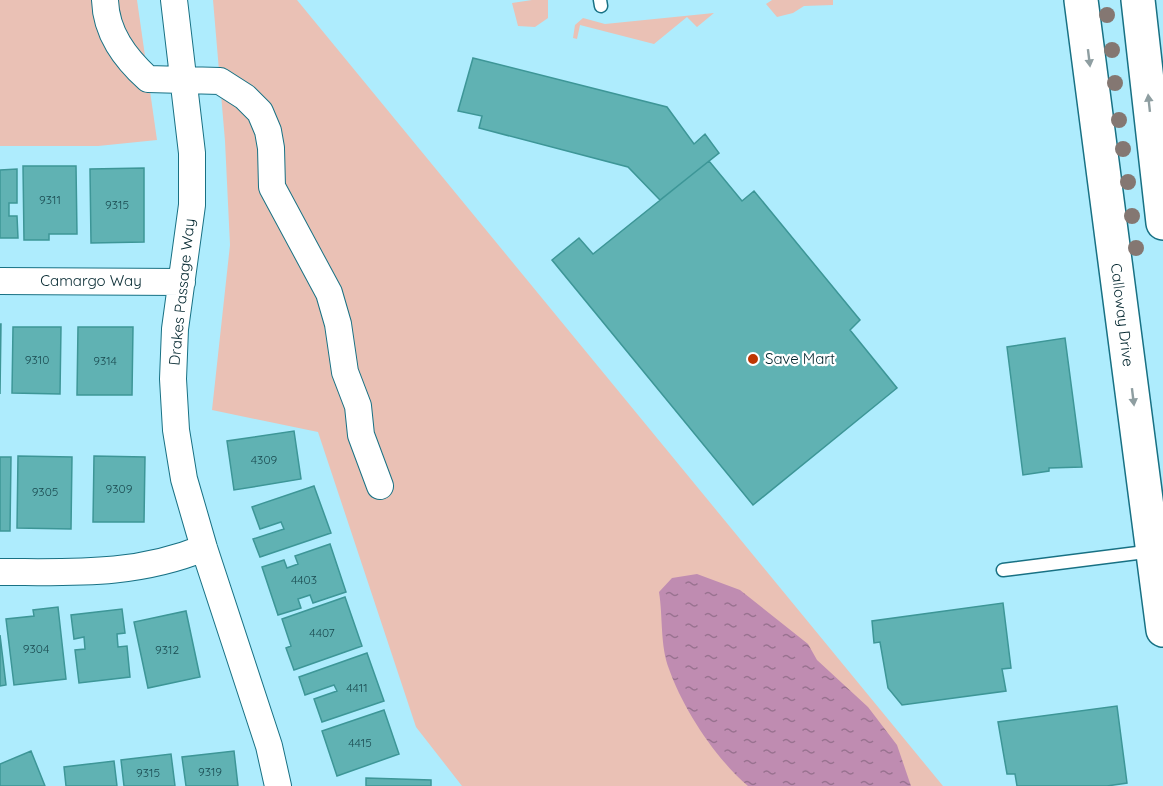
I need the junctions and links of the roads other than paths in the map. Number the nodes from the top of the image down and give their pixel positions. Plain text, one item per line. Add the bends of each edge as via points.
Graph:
1 (105, 0) edge
2 (174, 0) edge
3 (1081, 0) edge
4 (1138, 0) edge
5 (183, 81) junction
6 (1163, 223) edge
7 (0, 281) edge
8 (182, 282) junction
9 (380, 486) dead end
10 (204, 548) junction
11 (1158, 550) edge
12 (1003, 570) dead end
13 (0, 572) edge
14 (1163, 630) edge
15 (278, 786) edge

1 - 5 street via 105,12 118,46 129,62 148,79
2 - 5 street, Drakes Passage Way
3 -> 11 main road, Calloway Drive
6 -> 4 main road
5 - 8 street, Drakes Passage Way via 192,153 192,205
5 - 9 street via 220,81 260,112 271,148 272,187 329,293 345,372
7 - 8 street, Camargo Way
8 - 10 street, Drakes Passage Way via 175,329 176,430 184,479
10 - 13 street via 142,568
10 - 15 street, Drakes Passage Way via 269,746
11 - 12 lane
11 - 14 main road, Calloway Drive

